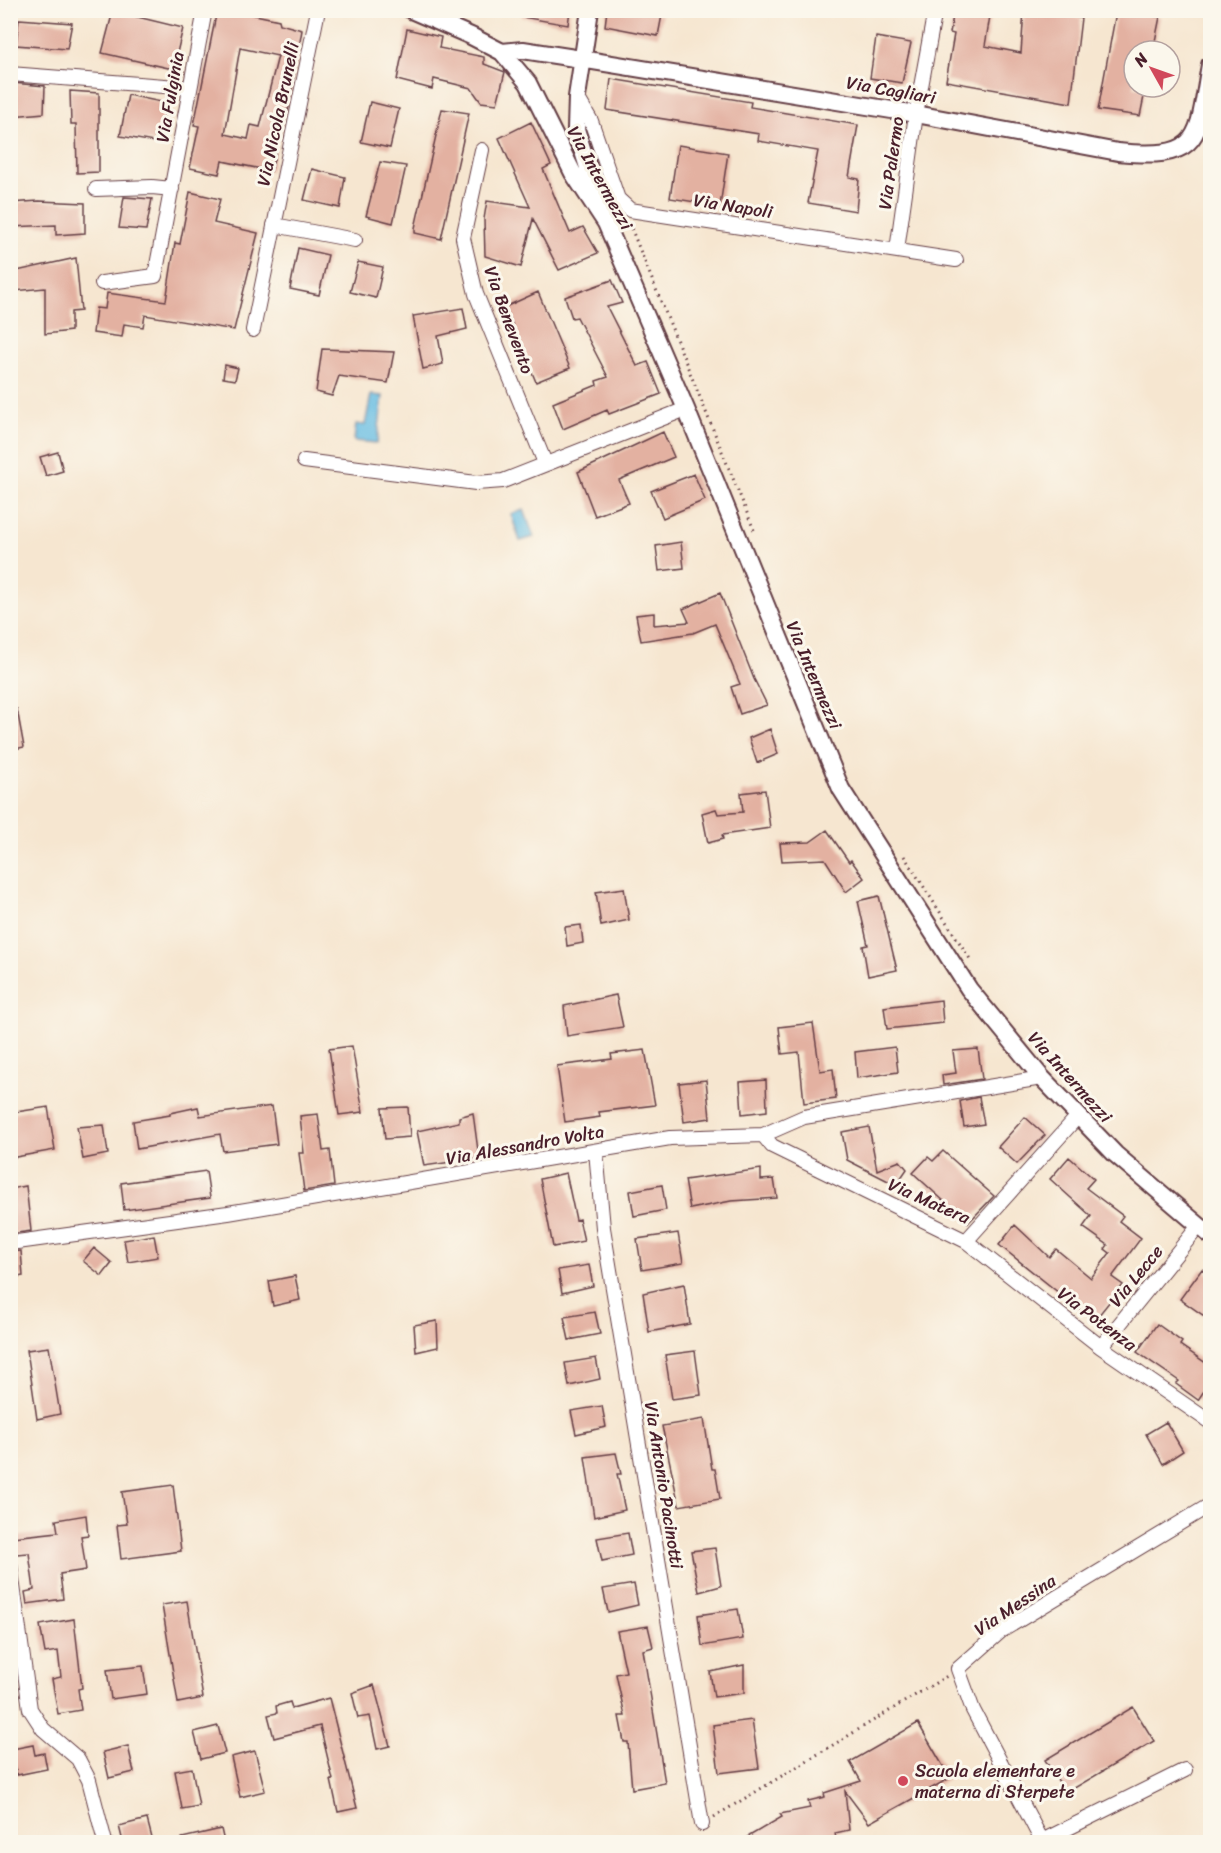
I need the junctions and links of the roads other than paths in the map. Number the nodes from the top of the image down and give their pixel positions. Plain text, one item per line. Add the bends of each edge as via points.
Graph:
1 (205, 10) edge
2 (318, 10) edge
3 (411, 10) edge
4 (590, 10) edge
5 (935, 10) edge
6 (502, 52) junction
7 (581, 59) junction
8 (1210, 65) edge
9 (10, 74) edge
10 (190, 88) junction
11 (577, 97) junction
12 (916, 114) junction
13 (482, 150) dead end
14 (96, 189) dead end
15 (172, 189) junction
16 (606, 223) junction
17 (274, 225) junction
18 (355, 240) dead end
19 (897, 250) junction
20 (956, 260) dead end
21 (102, 284) dead end
22 (253, 330) dead end
23 (686, 409) junction
24 (304, 461) dead end
25 (545, 462) junction
26 (1042, 1078) junction
27 (1078, 1116) junction
28 (763, 1136) junction
29 (596, 1151) junction
30 (1204, 1231) edge
31 (966, 1241) junction
32 (10, 1243) edge
33 (1101, 1347) junction
34 (1210, 1422) edge
35 (1210, 1505) edge
36 (10, 1564) edge
37 (1185, 1770) dead end
38 (702, 1824) road end
39 (105, 1842) edge

1 - 10 street, Via Fulginia
2 - 17 street, Via Nicola Brunelli
3 - 6 street
4 - 7 street
5 - 12 street, Via Palermo
6 - 7 street, Via Cagliari via 523,50
6 - 16 street, Via Intermezzi via 528,83 573,173
7 - 11 street
7 - 12 street, Via Cagliari
8 - 12 street, Via Cagliari via 1195,134 1186,145 1171,153 1118,152
9 - 10 street
10 - 15 street, Via Fulginia
11 - 16 street via 576,129
11 - 19 street, Via Napoli via 591,121 618,199 630,210
12 - 19 street, Via Palermo
13 - 25 street, Via Benevento via 463,238 476,294
14 - 15 street
15 - 21 street, Via Fulginia via 155,276
16 - 23 street, Via Intermezzi
17 - 18 street
17 - 22 street, Via Nicola Brunelli
19 - 20 street, Via Napoli
23 - 25 street
23 - 26 street, Via Intermezzi via 841,789 969,989
24 - 25 street via 476,483 503,481
26 - 27 street, Via Intermezzi
26 - 28 street, Via Alessandro Volta via 804,1117
27 - 30 street, Via Intermezzi via 1115,1154
27 - 31 street, Via Matera
28 - 29 street, Via Alessandro Volta via 670,1138
28 - 31 street, Via Matera via 772,1146
29 - 32 street, Via Alessandro Volta via 228,1213
29 - 38 street, Via Antonio Pacinotti via 603,1228
30 - 33 street, Via Lecce
31 - 33 street, Via Potenza
33 - 34 street, Via Potenza
35 - 37 street, Via Messina via 1002,1631 958,1669 973,1710 1042,1841
36 - 39 street via 30,1709 43,1729 78,1759 89,1780

